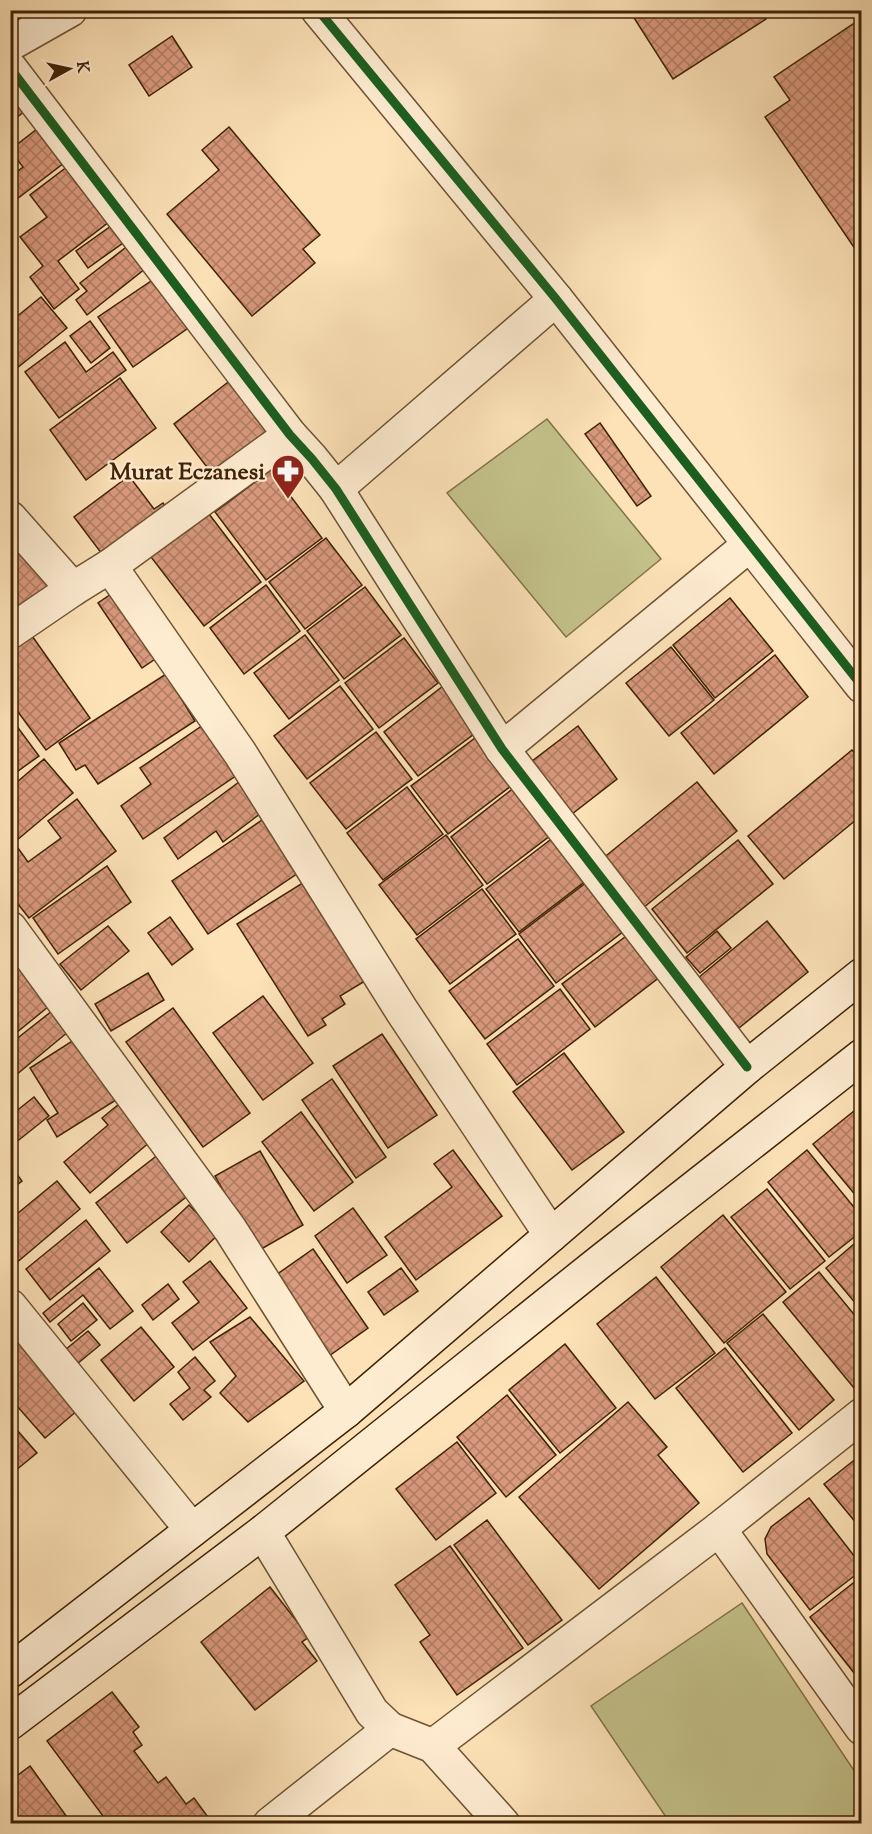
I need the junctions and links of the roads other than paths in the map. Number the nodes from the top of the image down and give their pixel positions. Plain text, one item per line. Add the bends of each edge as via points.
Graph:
1 (70, 10) edge
2 (318, 10) edge
3 (10, 44) edge
4 (10, 68) edge
5 (556, 299) junction
6 (290, 435) junction
7 (336, 489) junction
8 (10, 518) edge
9 (749, 545) junction
10 (110, 566) junction
11 (73, 589) junction
12 (10, 632) edge
13 (861, 686) edge
14 (502, 749) junction
15 (10, 928) edge
16 (861, 975) edge
17 (861, 1056) edge
18 (747, 1067) junction
19 (551, 1235) junction
20 (10, 1306) edge
21 (346, 1411) junction
22 (861, 1415) edge
23 (719, 1529) junction
24 (192, 1530) junction
25 (263, 1532) junction
26 (10, 1671) edge
27 (10, 1723) edge
28 (860, 1723) edge
29 (390, 1729) junction
30 (433, 1746) junction
31 (270, 1824) edge
32 (503, 1824) edge

1 - 3 street
2 - 5 street
4 - 6 street
5 - 7 street
5 - 9 street
6 - 7 street
6 - 10 street
7 - 14 street
8 - 11 street
9 - 13 street
9 - 14 street
10 - 11 street
10 - 19 street via 240,753 402,1011
11 - 12 street
14 - 18 street
15 - 21 street via 230,1229
16 - 18 street
17 - 25 street
18 - 19 street
19 - 21 street
20 - 24 street
21 - 24 street
22 - 23 street
23 - 28 street
23 - 30 street
24 - 26 street
25 - 27 street
25 - 29 street via 372,1713
29 - 30 street
29 - 31 street
30 - 32 street

